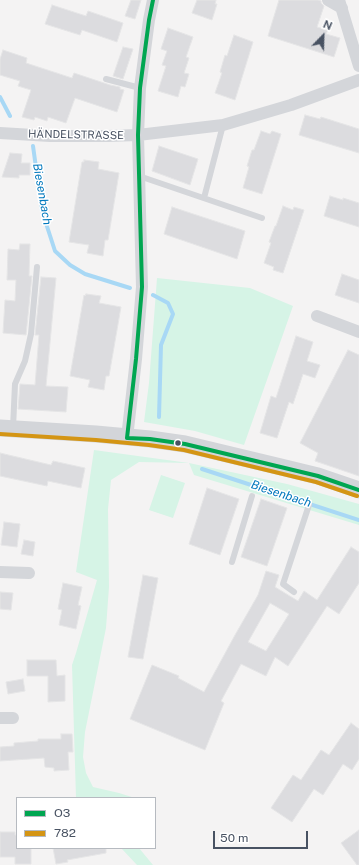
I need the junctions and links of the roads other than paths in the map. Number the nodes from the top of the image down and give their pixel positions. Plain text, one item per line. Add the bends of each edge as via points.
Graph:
1 (153, 0) edge
2 (328, 0) edge
3 (340, 4) edge
4 (359, 66) edge
5 (106, 79) dead end
6 (359, 80) edge
7 (140, 88) junction
8 (223, 125) junction
9 (0, 133) edge
10 (138, 135) junction
11 (139, 176) junction
12 (204, 198) junction
13 (262, 218) dead end
14 (37, 267) dead end
15 (317, 316) dead end
16 (359, 332) edge
17 (6, 429) edge
18 (126, 438) junction
19 (359, 490) edge
20 (252, 496) dead end
21 (309, 505) dead end
22 (232, 562) dead end
23 (0, 572) edge
24 (29, 573) dead end
25 (294, 592) dead end
26 (0, 718) edge
27 (13, 718) dead end

1 - 7 street
2 - 3 street
3 - 4 street
5 - 7 lane
6 - 8 street, HÄNDELSTRASSE via 291,105
7 - 10 street
8 - 10 street, HÄNDELSTRASSE
8 - 12 lane
9 - 10 street, HÄNDELSTRASSE via 50,136
10 - 11 street
11 - 12 lane
11 - 18 street via 142,287
12 - 13 lane
14 - 17 lane via 31,334 25,360 15,384
15 - 16 street
17 - 18 street
18 - 19 street via 184,444 281,466
20 - 22 lane
21 - 25 lane via 283,584
23 - 24 street
26 - 27 street

